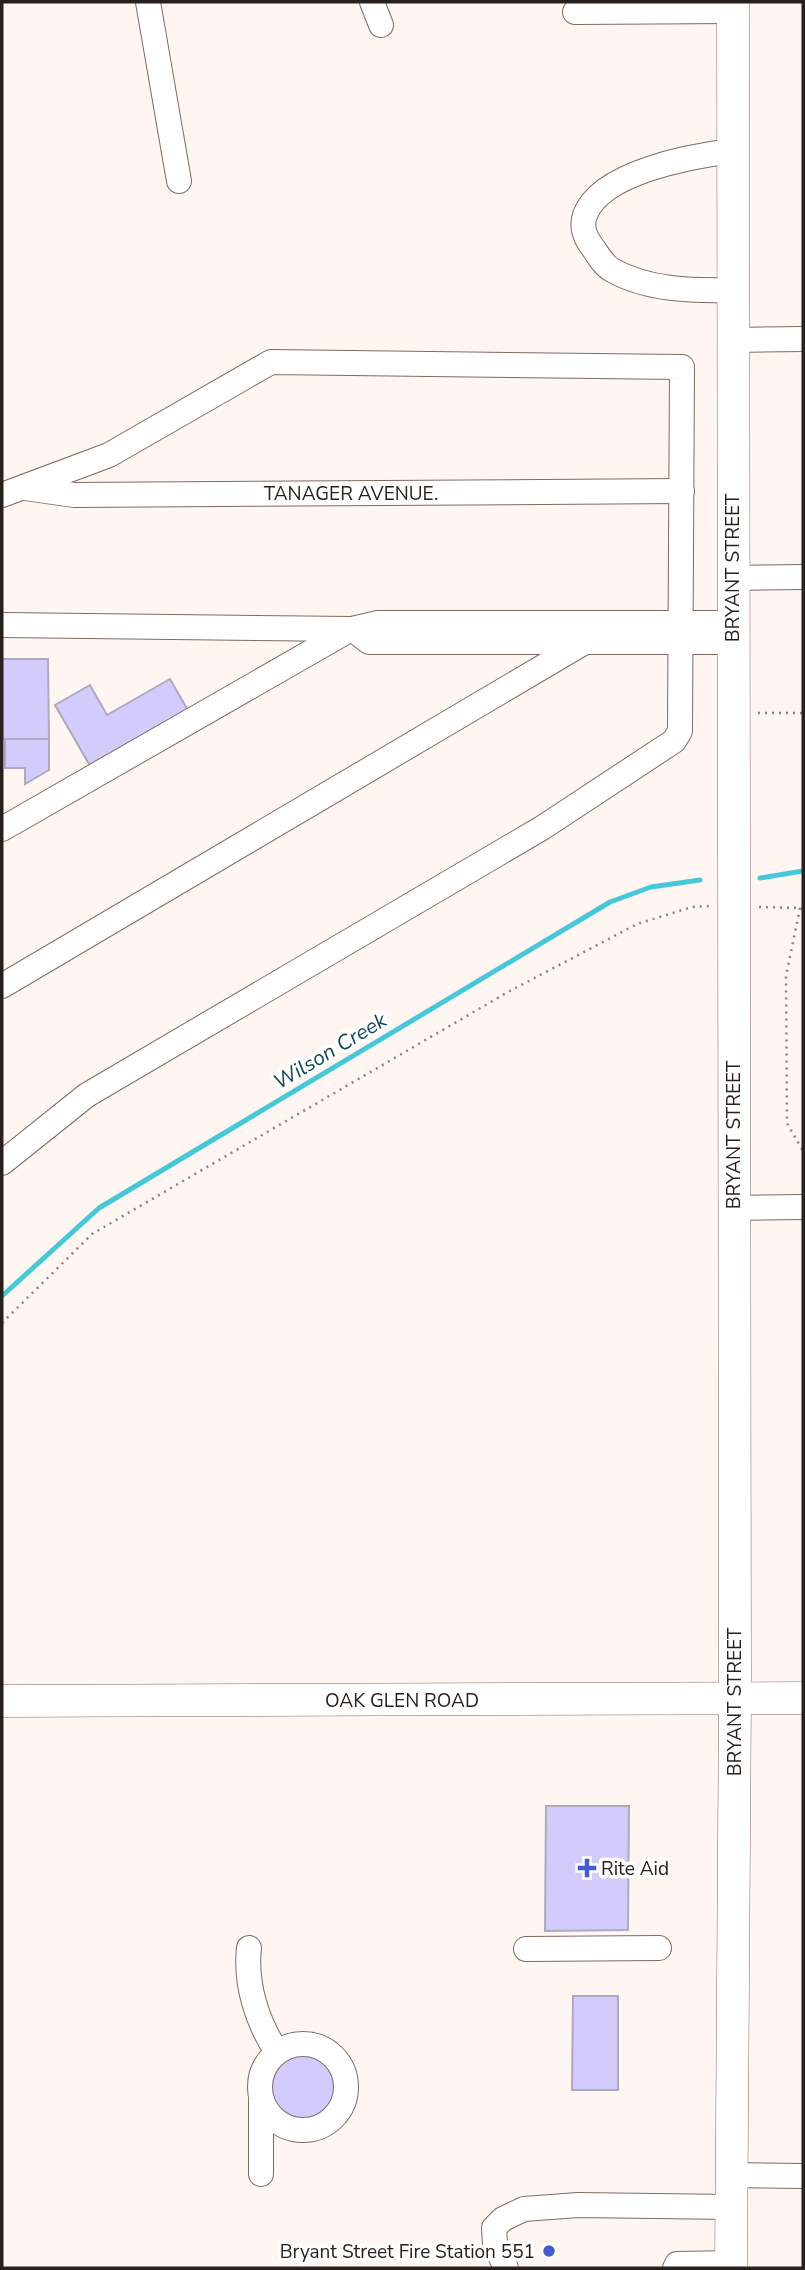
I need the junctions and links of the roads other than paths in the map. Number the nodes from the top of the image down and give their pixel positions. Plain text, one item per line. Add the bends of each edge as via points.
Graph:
1 (148, 2) edge
2 (372, 2) edge
3 (733, 6) edge
4 (575, 12) dead end
5 (381, 25) dead end
6 (732, 151) junction
7 (179, 181) dead end
8 (732, 290) junction
9 (803, 339) edge
10 (732, 340) junction
11 (11, 491) edge
12 (682, 491) junction
13 (732, 578) junction
14 (803, 578) edge
15 (2, 625) edge
16 (352, 629) junction
17 (585, 633) junction
18 (680, 633) junction
19 (732, 633) junction
20 (2, 829) edge
21 (2, 986) edge
22 (2, 1164) edge
23 (803, 1207) edge
24 (733, 1208) junction
25 (803, 1698) edge
26 (735, 1699) junction
27 (2, 1701) edge
28 (248, 1948) dead end
29 (659, 1948) dead end
30 (526, 1949) dead end
31 (277, 2052) junction
32 (261, 2102) junction
33 (261, 2174) dead end
34 (732, 2175) junction
35 (803, 2176) edge
36 (732, 2207) junction
37 (732, 2265) edge
38 (506, 2268) edge
39 (675, 2268) edge

1 - 7 street
2 - 5 street
3 - 4 street
3 - 6 main road, BRYANT STREET
6 - 8 main road, BRYANT STREET
6 - 8 street via 690,157 633,174 597,199 584,216 584,236 609,269 637,280 692,291
8 - 10 main road, BRYANT STREET
9 - 10 street
10 - 13 main road, BRYANT STREET
11 - 12 street, TANAGER AVENUE. via 74,495
11 - 12 street via 109,455 271,362 681,366
12 - 18 street
13 - 14 street
13 - 19 main road, BRYANT STREET
15 - 16 street
16 - 17 street via 378,623
16 - 20 street
17 - 18 street
17 - 21 street
18 - 19 street
18 - 22 street via 680,731 674,741 541,828 87,1095
19 - 24 main road, BRYANT STREET
23 - 24 street
24 - 26 main road, BRYANT STREET
25 - 26 main road, OAK GLEN ROAD
26 - 27 main road, OAK GLEN ROAD
26 - 34 main road, BRYANT STREET
28 - 31 street via 247,1970 262,2029
29 - 30 street
31 - 32 street via 261,2073
31 - 32 street via 303,2044 329,2053 345,2075 343,2104 324,2126 309,2131 280,2125
32 - 33 street
34 - 35 street
34 - 36 main road, BRYANT STREET
36 - 37 main road, BRYANT STREET
36 - 38 street via 524,2209 494,2228 495,2245
37 - 39 street via 677,2264

